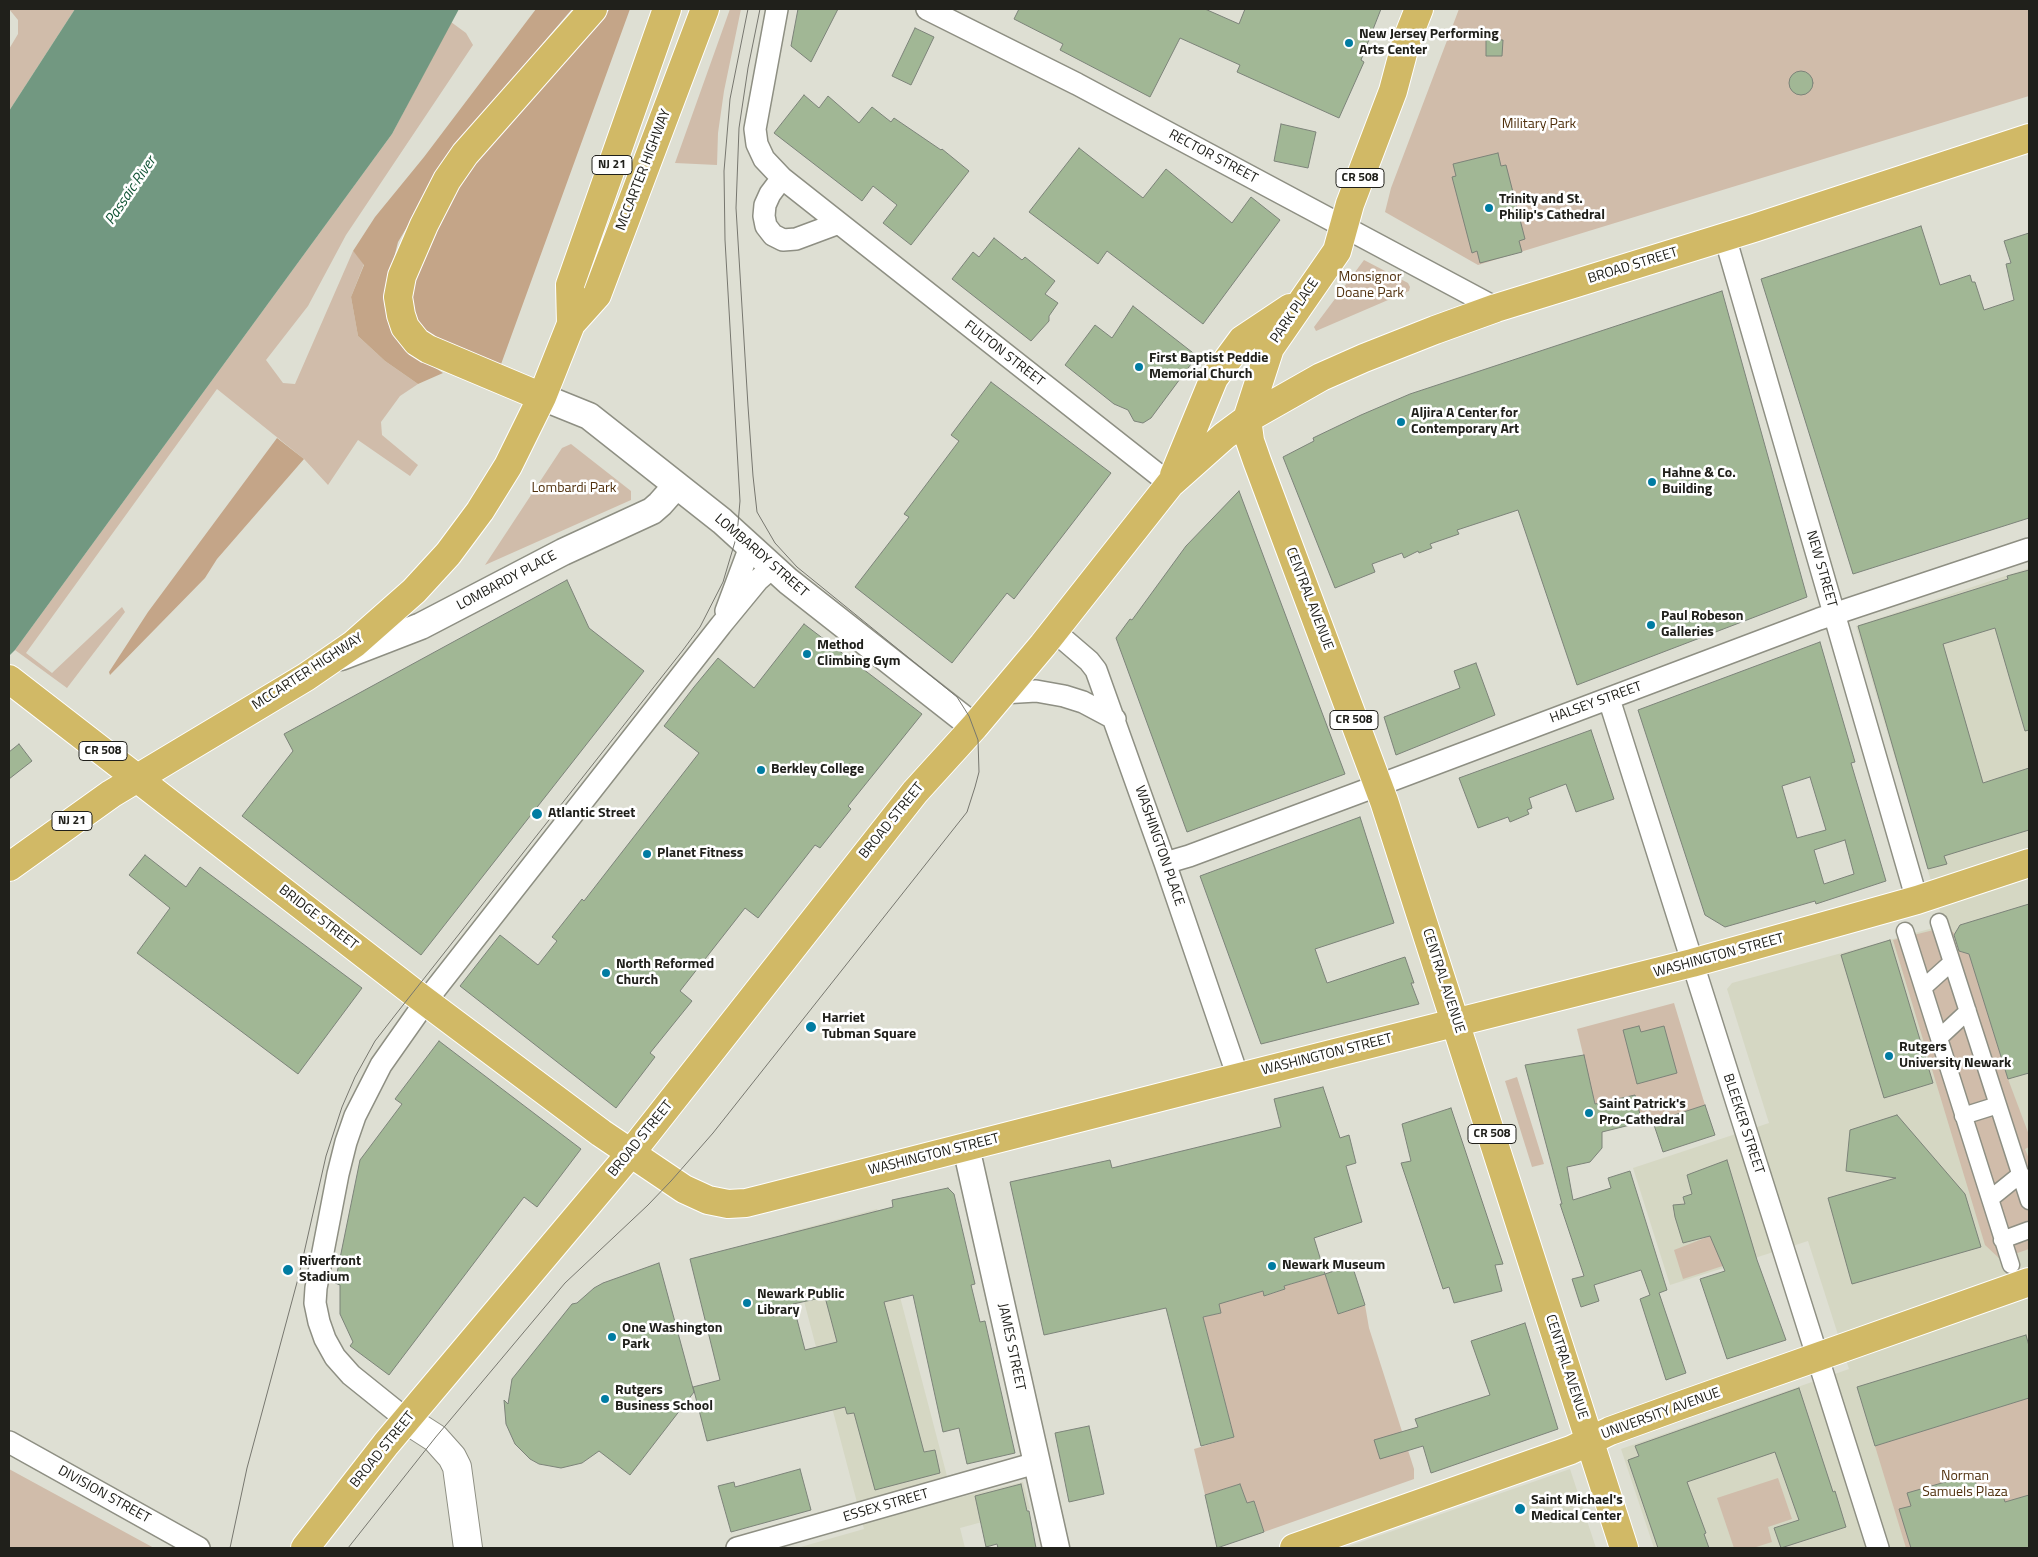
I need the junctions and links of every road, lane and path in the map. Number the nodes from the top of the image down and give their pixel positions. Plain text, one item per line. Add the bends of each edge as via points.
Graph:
1 (593, 9) edge
2 (667, 9) edge
3 (705, 9) edge
4 (777, 9) edge
5 (927, 9) edge
6 (1419, 9) edge
7 (2029, 138) edge
8 (782, 178) junction
9 (838, 222) junction
10 (1344, 226) junction
11 (1725, 237) junction
12 (1301, 300) junction
13 (1496, 308) junction
14 (571, 324) junction
15 (542, 397) junction
16 (1247, 419) junction
17 (1170, 484) junction
18 (676, 486) junction
19 (748, 545) junction
20 (2029, 549) edge
21 (775, 570) junction
22 (1833, 614) junction
23 (721, 625) junction
24 (1054, 631) junction
25 (329, 662) junction
26 (9, 679) edge
27 (1002, 694) junction
28 (1609, 699) junction
29 (1115, 719) junction
30 (974, 727) junction
31 (137, 778) junction
32 (1378, 785) junction
33 (1165, 863) junction
34 (2029, 863) edge
35 (9, 867) edge
36 (1918, 900) junction
37 (1939, 922) dead end
38 (1905, 931) dead end
39 (1952, 962) junction
40 (1692, 963) junction
41 (1923, 988) junction
42 (426, 1001) junction
43 (1968, 1011) junction
44 (1456, 1024) junction
45 (1939, 1038) junction
46 (1238, 1077) junction
47 (1998, 1104) junction
48 (1963, 1116) junction
49 (966, 1147) junction
50 (630, 1154) junction
51 (2021, 1174) junction
52 (1990, 1199) junction
53 (2029, 1201) edge
54 (2029, 1230) edge
55 (2002, 1240) junction
56 (2020, 1274) edge
57 (1817, 1356) junction
58 (407, 1420) junction
59 (1590, 1441) junction
60 (9, 1442) edge
61 (1036, 1463) junction
62 (199, 1548) edge
63 (305, 1548) edge
64 (468, 1548) edge
65 (737, 1548) edge
66 (1056, 1548) edge
67 (1294, 1548) edge
68 (1624, 1548) edge
69 (1878, 1548) edge

1 - 15 main road via 465,154 447,180 402,276 398,297 404,327 417,342
2 - 14 main road, MCCARTER HIGHWAY / NJ 21 via 570,284
3 - 14 main road, MCCARTER HIGHWAY / NJ 21 via 597,295
4 - 8 street, FULTON STREET via 755,129 756,144 764,159
5 - 10 street, RECTOR STREET via 1077,84
6 - 10 main road, PARK PLACE / CR 508
7 - 11 main road, BROAD STREET
8 - 9 street, FULTON STREET
8 - 9 street via 770,194 764,216 773,236 783,240 796,239
9 - 17 street, FULTON STREET
10 - 12 main road, PARK PLACE / CR 508 via 1337,251
10 - 13 street, RECTOR STREET
11 - 13 main road, BROAD STREET
11 - 22 street, NEW STREET
12 - 16 main road, PARK PLACE / CR 508 via 1270,348
12 - 17 main road via 1242,340 1214,378
13 - 16 main road, BROAD STREET via 1364,358
14 - 15 main road, MCCARTER HIGHWAY / NJ 21
15 - 18 street, LOMBARDY STREET via 589,416
15 - 25 main road, MCCARTER HIGHWAY / NJ 21 via 508,466 448,554 389,615
16 - 17 main road, BROAD STREET
16 - 32 main road, CENTRAL AVENUE / CR 508 via 1257,461
17 - 24 main road
18 - 19 street, LOMBARDY STREET
18 - 25 street, LOMBARDY PLACE via 652,511 563,552 421,626
19 - 21 street, LOMBARDY STREET
19 - 23 street
20 - 22 street, HALSEY STREET
21 - 23 street via 758,580
21 - 30 street, LOMBARDY STREET
22 - 28 street, HALSEY STREET
22 - 36 street, NEW STREET
23 - 42 street
24 - 27 main road, BROAD STREET
24 - 29 street, WASHINGTON PLACE via 1096,670
25 - 31 main road, MCCARTER HIGHWAY / NJ 21
26 - 31 main road, BRIDGE STREET / CR 508
27 - 29 street via 1036,691 1064,696
27 - 30 main road, BROAD STREET
28 - 32 street, HALSEY STREET
28 - 40 street, BLEEKER STREET
29 - 33 street, WASHINGTON PLACE
30 - 50 main road, BROAD STREET via 915,792
31 - 35 main road, MCCARTER HIGHWAY / NJ 21 via 82,813
31 - 42 main road, BRIDGE STREET
32 - 33 street, HALSEY STREET
32 - 44 main road, CENTRAL AVENUE / CR 508
33 - 46 street, WASHINGTON PLACE
34 - 36 main road, WASHINGTON STREET
36 - 40 main road, WASHINGTON STREET
37 - 39 street
38 - 41 street
39 - 41 street
39 - 43 street
40 - 44 main road, WASHINGTON STREET
40 - 57 street, BLEEKER STREET
41 - 45 street
42 - 50 main road, BRIDGE STREET
42 - 58 street via 381,1065 355,1116 338,1174 315,1303 325,1339 335,1357 351,1375
43 - 45 street
43 - 47 street
44 - 46 main road, WASHINGTON STREET
44 - 59 main road, CENTRAL AVENUE / CR 508
45 - 48 street
46 - 49 main road, WASHINGTON STREET
47 - 48 street
47 - 51 street
48 - 52 street
49 - 50 main road, WASHINGTON STREET via 746,1203 728,1204 692,1193
49 - 61 street, JAMES STREET
50 - 58 main road, BROAD STREET
51 - 52 street
51 - 53 street
52 - 55 street
54 - 55 street
55 - 56 street
56 - 57 main road, UNIVERSITY AVENUE
57 - 59 main road, UNIVERSITY AVENUE
57 - 69 street, BLEEKER STREET
58 - 63 main road, BROAD STREET
58 - 64 main road via 435,1438 457,1467
59 - 67 main road, UNIVERSITY AVENUE
59 - 68 main road, CENTRAL AVENUE / CR 508
60 - 62 street, DIVISION STREET
61 - 65 street, ESSEX STREET
61 - 66 street, JAMES STREET

